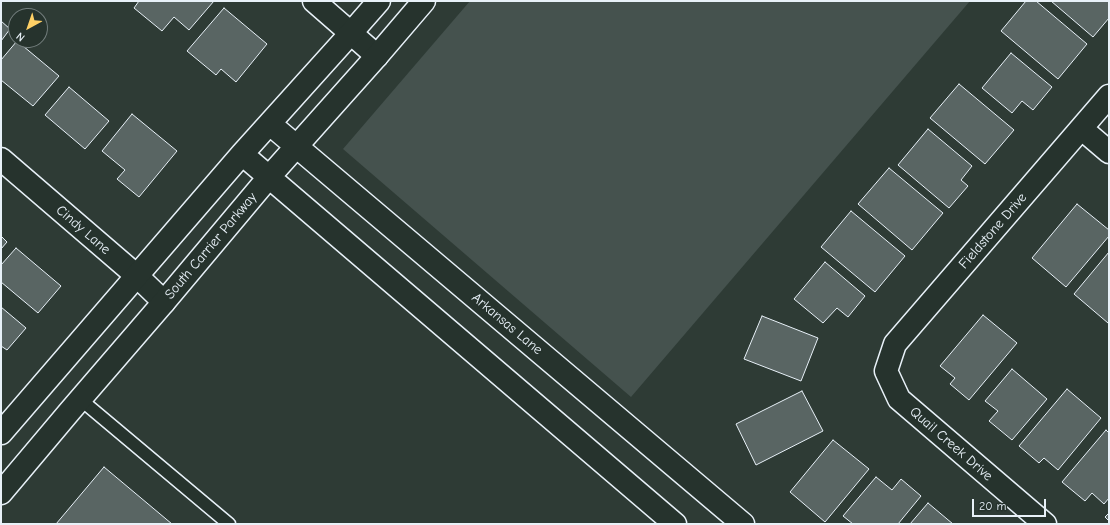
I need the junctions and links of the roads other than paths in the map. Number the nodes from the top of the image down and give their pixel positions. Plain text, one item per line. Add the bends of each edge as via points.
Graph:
1 (314, 1) edge
2 (378, 1) edge
3 (424, 1) edge
4 (351, 33) junction
5 (377, 56) junction
6 (1109, 96) edge
7 (270, 124) junction
8 (1082, 129) junction
9 (297, 146) junction
10 (1109, 152) edge
11 (242, 154) junction
12 (1, 159) edge
13 (269, 177) junction
14 (137, 276) junction
15 (164, 302) junction
16 (886, 371) joint
17 (80, 399) junction
18 (1, 433) edge
19 (1, 493) edge
20 (230, 524) edge
21 (675, 524) edge
22 (743, 524) edge
23 (1045, 524) edge

1 - 4 main road
2 - 4 main road
3 - 5 main road, South Carrier Parkway
4 - 5 main road
4 - 7 main road
5 - 9 main road, South Carrier Parkway
6 - 8 main road, Fieldstone Drive
7 - 9 main road, Arkansas Lane
7 - 11 main road
8 - 10 main road
8 - 16 main road, Fieldstone Drive via 895,344
9 - 13 main road, South Carrier Parkway
9 - 22 main road, Arkansas Lane
11 - 13 main road
11 - 14 main road
12 - 14 main road, Cindy Lane
13 - 15 main road, South Carrier Parkway
13 - 21 main road
14 - 15 main road, Cindy Lane
14 - 18 main road
15 - 17 main road, South Carrier Parkway
16 - 23 main road, Quail Creek Drive via 899,399
17 - 19 main road, South Carrier Parkway
17 - 20 lane

